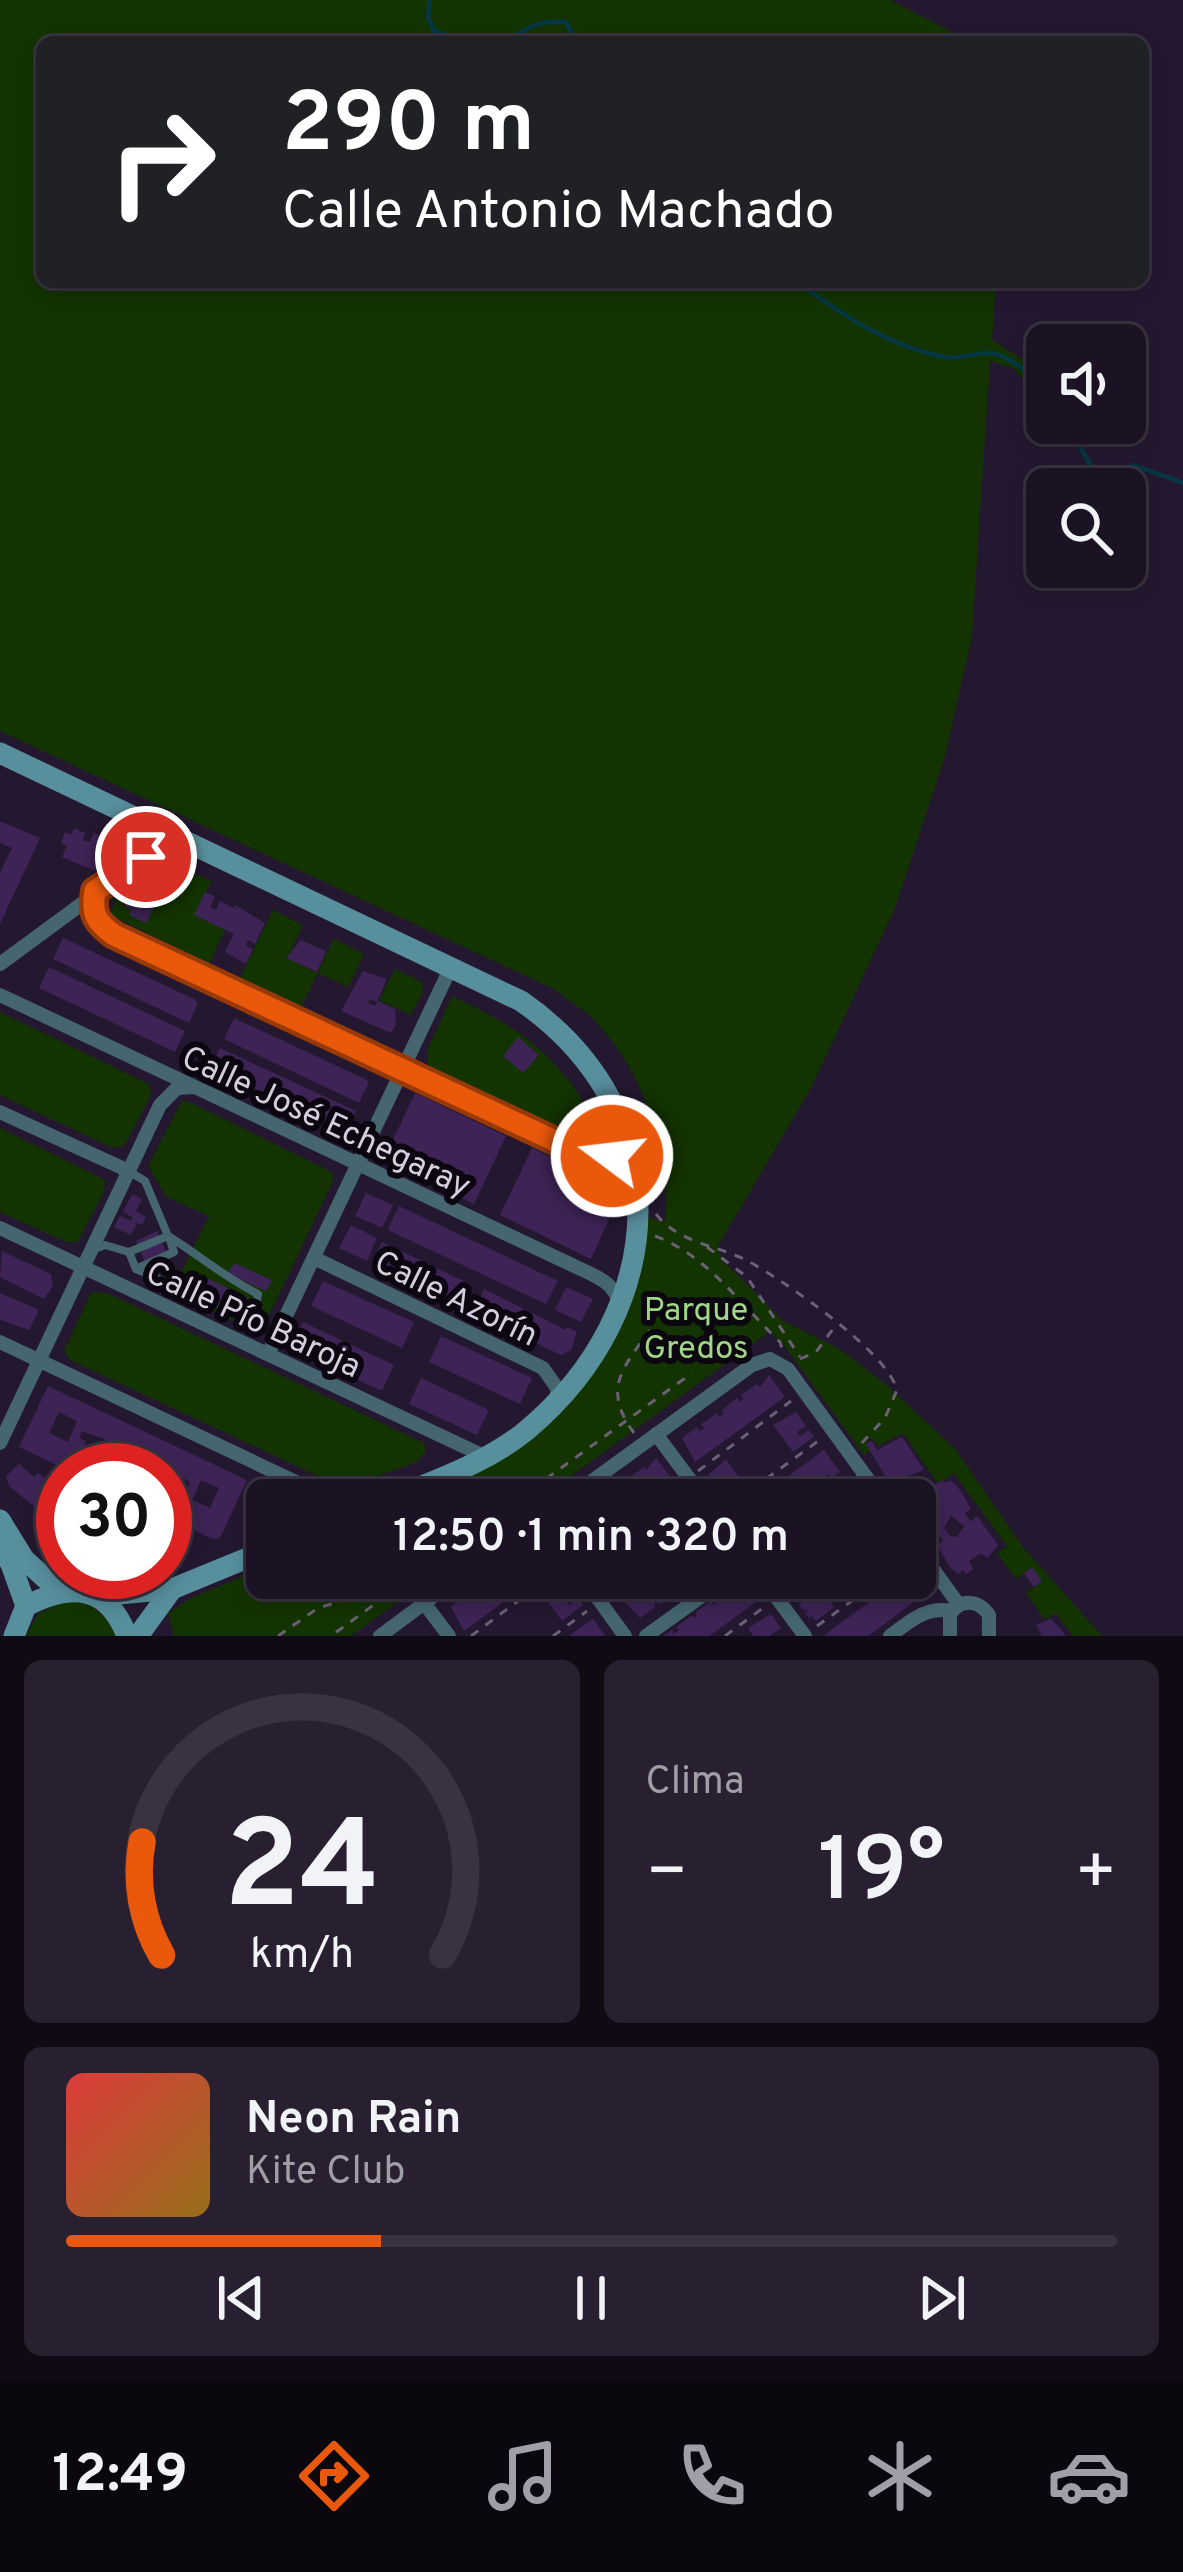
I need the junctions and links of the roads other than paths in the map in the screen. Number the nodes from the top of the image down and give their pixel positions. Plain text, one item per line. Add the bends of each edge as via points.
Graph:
1 (0, 753) edge
2 (174, 836) junction
3 (95, 891) junction
4 (0, 964) edge
5 (451, 967) junction
6 (0, 994) edge
7 (403, 1070) junction
8 (193, 1087) junction
9 (0, 1112) edge
10 (626, 1132) junction
11 (600, 1162) junction
12 (358, 1165) junction
13 (129, 1171) junction
14 (639, 1193) junction
15 (0, 1228) edge
16 (168, 1236) junction
17 (91, 1251) junction
18 (129, 1252) junction
19 (314, 1258) junction
20 (83, 1267) junction
21 (136, 1269) junction
22 (620, 1306) junction
23 (0, 1342) edge
24 (268, 1354) junction
25 (39, 1360) junction
26 (557, 1401) junction
27 (656, 1434) junction
28 (0, 1443) edge
29 (486, 1457) junction
30 (866, 1477) joint
31 (290, 1479) edge
32 (436, 1479) edge
33 (594, 1479) edge
34 (690, 1479) edge
35 (863, 1479) edge
36 (0, 1520) edge
37 (0, 1547) edge
38 (246, 1559) edge
39 (36, 1570) edge
40 (936, 1577) edge
41 (192, 1581) edge
42 (40, 1599) edge
43 (101, 1599) edge
44 (165, 1599) edge
45 (429, 1599) edge
46 (599, 1599) edge
47 (698, 1599) edge
48 (777, 1599) edge
49 (424, 1603) junction
50 (26, 1606) junction
51 (956, 1608) junction
52 (14, 1636) edge
53 (127, 1636) edge
54 (138, 1636) edge
55 (380, 1636) edge
56 (449, 1636) edge
57 (626, 1636) edge
58 (646, 1636) edge
59 (804, 1636) edge
60 (890, 1636) edge
61 (950, 1636) edge
62 (988, 1636) edge

1 - 2 main road
2 - 3 street
2 - 5 main road
3 - 4 street
3 - 7 street via 97,923 114,935
5 - 7 street
5 - 10 main road via 521,1001 568,1037 604,1084
6 - 8 street, Calle José Echegaray
7 - 11 street
7 - 12 street
8 - 12 street, Calle José Echegaray
8 - 13 street via 166,1096
9 - 13 street
10 - 11 street via 621,1148
10 - 14 main road
11 - 14 street
12 - 19 street
12 - 22 street, Calle José Echegaray via 604,1281
13 - 16 lane via 145,1181
13 - 17 street
14 - 22 main road via 638,1240
15 - 20 street, Calle Pío Baroja
16 - 18 lane
16 - 21 lane via 174,1252
16 - 21 lane via 258,1294 256,1305 245,1316
17 - 18 lane via 105,1245
17 - 20 street
18 - 21 lane
19 - 24 street
19 - 26 street, Calle Azorín via 543,1368
20 - 24 street, Calle Pío Baroja
20 - 25 street
22 - 26 main road
23 - 25 street
24 - 29 street, Calle Pío Baroja
25 - 28 street
25 - 31 street
26 - 29 main road
27 - 30 street via 770,1359 794,1364 804,1392
27 - 33 street
27 - 34 street
29 - 32 main road
30 - 35 street
36 - 39 main road
37 - 50 main road
38 - 41 main road
40 - 51 street
42 - 50 main road
43 - 53 main road
44 - 54 main road
45 - 49 street
46 - 57 street
47 - 58 street
48 - 59 street
49 - 55 street
49 - 56 street
50 - 52 main road
51 - 60 street via 920,1614
51 - 61 street
51 - 62 street via 985,1609

